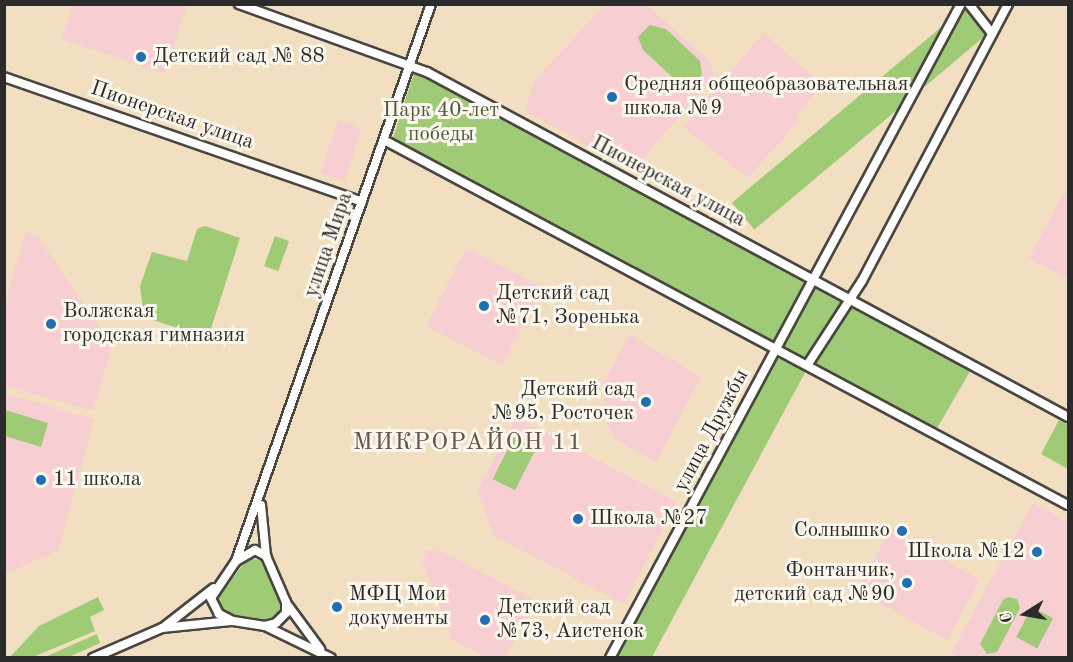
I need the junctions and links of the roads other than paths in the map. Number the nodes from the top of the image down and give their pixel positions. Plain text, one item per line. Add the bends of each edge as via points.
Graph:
1 (239, 4) edge
2 (431, 4) edge
3 (961, 4) edge
4 (969, 4) edge
5 (1008, 4) edge
6 (992, 33) junction
7 (410, 64) junction
8 (4, 77) edge
9 (384, 140) junction
10 (362, 202) junction
11 (814, 279) junction
12 (850, 297) junction
13 (777, 347) junction
14 (808, 364) junction
15 (1068, 417) edge
16 (261, 497) junction
17 (1068, 505) edge
18 (266, 556) junction
19 (236, 561) junction
20 (217, 585) junction
21 (286, 602) junction
22 (233, 621) junction
23 (265, 626) junction
24 (162, 628) junction
25 (323, 653) junction
26 (93, 657) edge
27 (331, 657) edge
28 (610, 657) edge

1 - 7 street, Пионерская улица
2 - 7 street, улица Мира
3 - 11 street
4 - 6 street
5 - 6 street
6 - 12 street
7 - 9 street, улица Мира
7 - 11 street, Пионерская улица
8 - 10 street, Пионерская улица
9 - 10 street, улица Мира
9 - 13 street
10 - 16 street, улица Мира
11 - 12 street, Пионерская улица
11 - 13 street, улица Дружбы
12 - 14 street
12 - 15 street, Пионерская улица
13 - 14 street
13 - 28 street, улица Дружбы
14 - 17 street
16 - 18 street, улица Мира
16 - 19 street, улица Мира
18 - 19 street via 255,550
18 - 21 street
19 - 20 street
20 - 22 street via 212,606
20 - 24 street
21 - 23 street via 283,619
21 - 25 street
22 - 23 street
22 - 24 street
23 - 25 street
24 - 26 street
25 - 27 street

